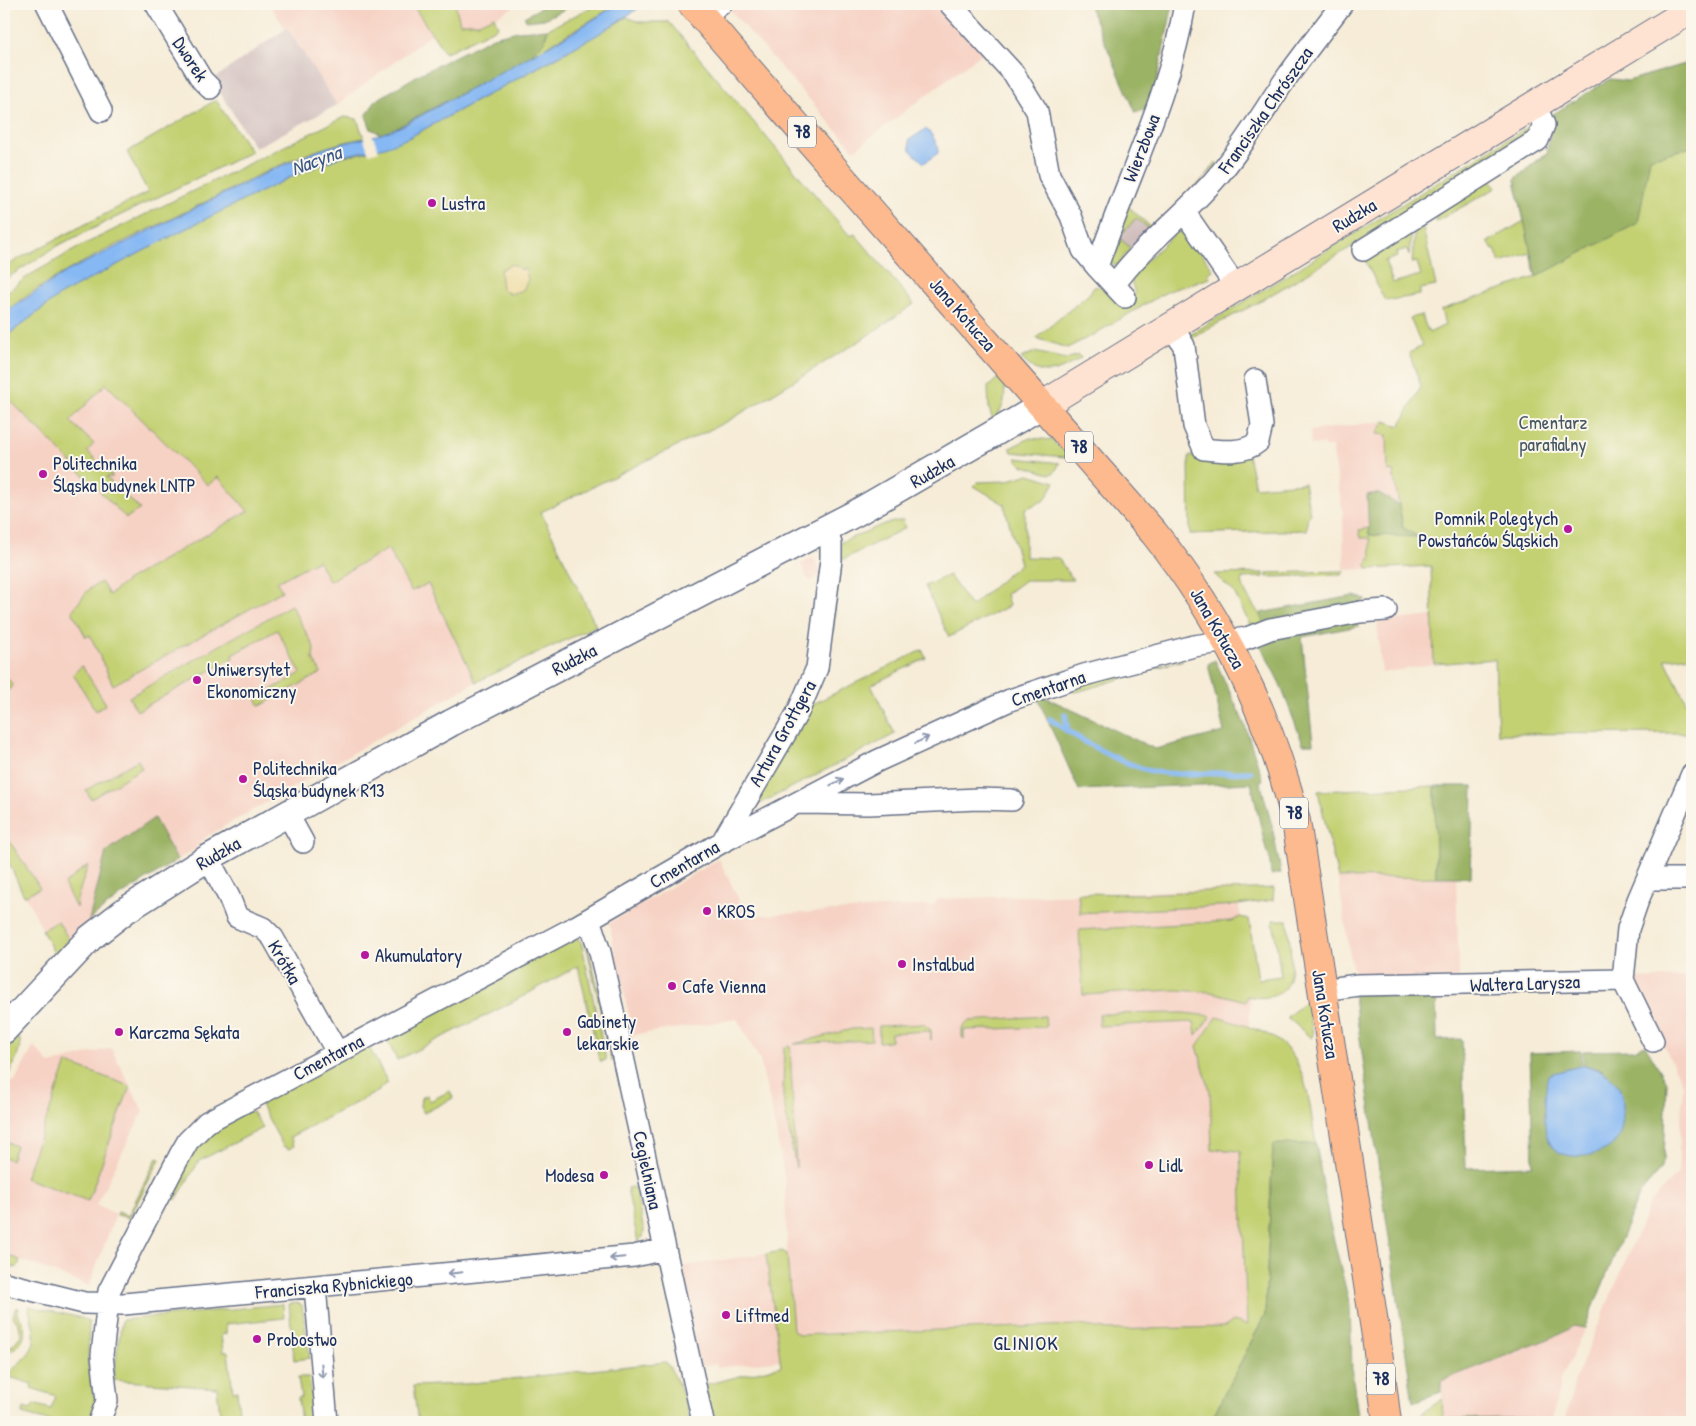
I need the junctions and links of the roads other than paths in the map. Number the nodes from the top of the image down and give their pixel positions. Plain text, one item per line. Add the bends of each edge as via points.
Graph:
1 (47, 4) edge
2 (156, 4) edge
3 (950, 4) edge
4 (1185, 4) edge
5 (1342, 4) edge
6 (705, 8) edge
7 (1692, 9) edge
8 (210, 88) dead end
9 (1535, 104) junction
10 (101, 111) dead end
11 (1185, 213) junction
12 (1363, 250) dead end
13 (1098, 267) junction
14 (1236, 287) junction
15 (1172, 326) junction
16 (1255, 380) dead end
17 (1043, 405) junction
18 (826, 529) junction
19 (1386, 610) dead end
20 (1227, 641) junction
21 (1692, 774) edge
22 (1012, 800) dead end
23 (796, 803) junction
24 (287, 813) junction
25 (302, 842) dead end
26 (722, 842) junction
27 (208, 858) junction
28 (1647, 879) junction
29 (1692, 879) edge
30 (589, 919) junction
31 (1623, 980) junction
32 (1322, 990) junction
33 (4, 1030) edge
34 (1653, 1042) dead end
35 (337, 1052) junction
36 (665, 1249) junction
37 (4, 1283) edge
38 (315, 1288) junction
39 (106, 1304) junction
40 (99, 1422) edge
41 (327, 1422) edge
42 (703, 1422) edge
43 (1387, 1422) edge

1 - 10 street
2 - 8 street, Dworek
3 - 13 street via 989,45 1027,93 1040,121 1050,175 1071,216 1083,250
4 - 13 street, Wierzbowa via 1157,107
5 - 11 street, Franciszka Chrószcza via 1218,176
6 - 17 main road, Jana Kotucza / 78 via 842,179
7 - 9 main road, Rudzka
9 - 12 street, Rudzka via 1544,125 1538,140
9 - 14 main road, Rudzka
11 - 13 street via 1151,243 1120,291
11 - 14 street
14 - 15 main road, Rudzka
15 - 16 street via 1184,346 1194,426 1204,449 1248,448 1258,442 1262,425
15 - 17 main road, Rudzka
17 - 18 street, Rudzka
17 - 20 main road, Jana Kotucza / 78 via 1172,555
18 - 24 street, Rudzka via 492,701
18 - 26 street, Artura Grottgera via 832,560 817,668 798,712
19 - 20 street, Cmentarna via 1270,629
23 -> 20 street, Cmentarna via 975,715 1051,686 1127,662
20 - 32 main road, Jana Kotucza / 78 via 1259,706 1287,785 1304,864
21 - 28 street
22 - 23 street
23 - 26 street, Cmentarna
24 - 25 street
24 - 27 street, Rudzka
26 - 30 street, Cmentarna
27 - 33 street, Rudzka via 126,910 90,938
27 - 35 street, Krótka via 237,917 263,928 273,938
28 - 29 street
28 - 31 street via 1628,929
30 - 35 street, Cmentarna
30 - 36 street, Cegielniana via 600,952
31 - 32 street, Waltera Larysza via 1358,985
31 - 34 street
32 - 43 main road, Jana Kotucza / 78
35 - 39 street, Cmentarna via 197,1130 112,1282
36 -> 38 street, Franciszka Rybnickiego via 634,1256
36 - 42 street, Cegielniana
37 - 39 street, Franciszka Rybnickiego via 75,1302
38 - 39 street, Franciszka Rybnickiego
38 -> 41 street
39 - 40 street, Cmentarna via 102,1355 107,1401

